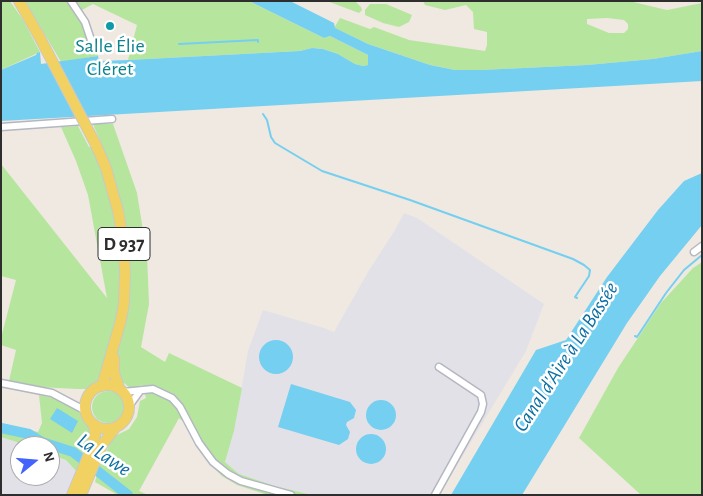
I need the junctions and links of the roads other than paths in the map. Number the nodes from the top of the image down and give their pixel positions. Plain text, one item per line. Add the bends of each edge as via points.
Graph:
1 (71, 1) edge
2 (19, 3) edge
3 (91, 40) dead end
4 (112, 119) dead end
5 (1, 126) edge
6 (702, 246) edge
7 (694, 252) dead end
8 (114, 345) junction
9 (439, 367) dead end
10 (1, 383) edge
11 (102, 386) junction
12 (121, 390) junction
13 (140, 391) junction
14 (129, 406) junction
15 (86, 411) junction
16 (94, 424) junction
17 (114, 428) junction
18 (92, 459) junction
19 (86, 473) junction
20 (72, 495) edge
21 (81, 495) edge
22 (291, 495) edge
23 (435, 495) edge

1 - 3 street via 86,22
2 - 8 main road, D 937, bridge via 106,168 125,253 124,303
4 - 5 street
6 - 7 street
8 - 11 main road, D 937
8 - 12 main road, D 937 via 114,373
9 - 23 street via 480,396 483,404
10 - 15 street via 52,393
11 - 12 main road
11 - 15 main road via 89,395
12 - 13 street
12 - 14 main road via 128,398
13 - 14 street
13 - 22 street via 153,389 172,398 208,456 228,474 241,481
14 - 17 main road via 126,419
15 - 16 main road
16 - 17 main road via 104,429
16 - 18 main road
17 - 18 main road
18 - 19 main road
19 - 20 main road
19 - 21 main road

